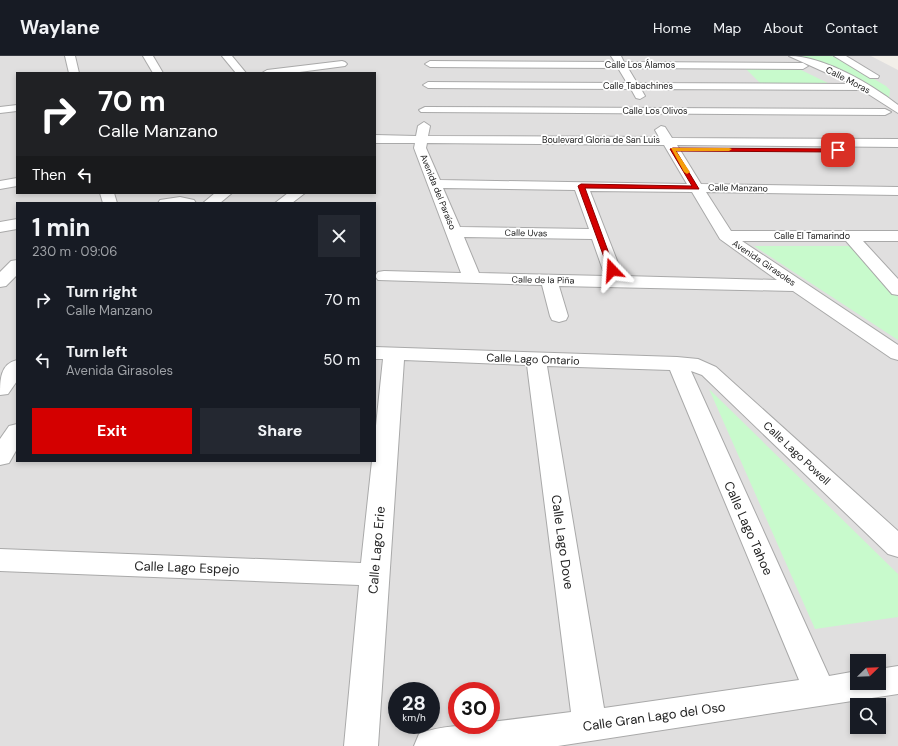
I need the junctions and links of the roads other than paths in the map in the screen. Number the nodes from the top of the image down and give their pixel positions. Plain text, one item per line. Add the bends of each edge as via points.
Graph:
1 (70, 56) edge
2 (148, 56) edge
3 (227, 56) edge
4 (325, 56) edge
5 (776, 56) edge
6 (794, 56) edge
7 (839, 56) edge
8 (430, 60) edge
9 (618, 60) edge
10 (737, 65) junction
11 (341, 66) edge
12 (803, 66) junction
13 (314, 70) edge
14 (74, 72) edge
15 (157, 72) edge
16 (240, 72) edge
17 (283, 72) edge
18 (328, 72) edge
19 (884, 82) dead end
20 (428, 85) junction
21 (634, 86) junction
22 (758, 86) junction
23 (848, 87) junction
24 (864, 87) junction
25 (897, 95) dead end
26 (16, 102) edge
27 (0, 103) edge
28 (16, 108) edge
29 (0, 110) edge
30 (426, 110) junction
31 (650, 111) junction
32 (893, 113) edge
33 (376, 139) edge
34 (421, 143) junction
35 (898, 143) edge
36 (670, 145) junction
37 (376, 148) edge
38 (898, 150) edge
39 (16, 182) edge
40 (435, 184) junction
41 (0, 185) edge
42 (581, 186) junction
43 (696, 188) junction
44 (898, 191) edge
45 (192, 194) edge
46 (224, 194) edge
47 (296, 194) edge
48 (182, 202) edge
49 (212, 202) edge
50 (284, 202) edge
51 (16, 224) edge
52 (0, 227) edge
53 (454, 232) junction
54 (598, 234) junction
55 (726, 236) junction
56 (850, 236) junction
57 (898, 236) edge
58 (384, 276) dead end
59 (472, 278) junction
60 (549, 280) junction
61 (616, 282) junction
62 (798, 286) junction
63 (898, 290) edge
64 (559, 316) dead end
65 (385, 353) edge
66 (898, 354) edge
67 (536, 359) junction
68 (684, 364) junction
69 (16, 367) edge
70 (0, 389) edge
71 (16, 433) edge
72 (380, 440) edge
73 (0, 457) edge
74 (898, 547) edge
75 (0, 560) edge
76 (374, 575) junction
77 (898, 680) edge
78 (886, 682) edge
79 (850, 687) edge
80 (820, 692) junction
81 (590, 726) junction
82 (361, 746) edge
83 (431, 746) edge

1 - 14 street
2 - 15 street
3 - 16 street
4 - 13 street
5 - 12 street
6 - 24 street, Calle Moras
7 - 19 street
8 - 9 street, Calle Los Álamos
8 - 20 street, Avenida del Paraíso
9 - 10 street, Calle Los Álamos
9 - 21 street, Avenida Girasoles
10 - 12 street, Calle Los Álamos
10 - 22 street
11 - 13 street
11 - 18 street
12 - 23 street
13 - 17 street
20 - 21 street, Calle Tabachines
20 - 30 street, Avenida del Paraíso
21 - 22 street, Calle Tabachines
21 - 31 street, Avenida Girasoles
22 - 23 street, Calle Tabachines
23 - 24 street, Calle Tabachines
23 - 32 street
24 - 32 street, Calle Moras
25 - 32 street
26 - 27 street
28 - 29 street
30 - 31 street, Calle Los Olivos
30 - 34 street, Avenida del Paraíso
31 - 32 street, Calle Los Olivos
31 - 36 street, Avenida Girasoles
33 - 34 street, Boulevard Gloria de San Luis
34 - 36 street, Boulevard Gloria de San Luis
34 - 37 street, Boulevard Gloria de San Luis
34 - 40 street, Avenida del Paraíso
35 - 36 street, Boulevard Gloria de San Luis
36 - 38 street, Boulevard Gloria de San Luis
36 - 43 street, Avenida Girasoles
39 - 41 street
40 - 42 street, Calle Manzano
40 - 53 street, Avenida del Paraíso
42 - 43 street, Calle Manzano
42 - 54 street
43 - 44 street, Calle Manzano
43 - 55 street, Avenida Girasoles
45 - 48 street
46 - 49 street
47 - 50 street
51 - 52 street
53 - 54 street, Calle Uvas
53 - 59 street, Avenida del Paraíso
54 - 61 street
55 - 56 street, Calle El Tamarindo
55 - 62 street, Avenida Girasoles
56 - 57 street, Calle El Tamarindo
56 - 63 street
58 - 59 street, Calle de la Piña
59 - 60 street, Calle de la Piña
60 - 61 street, Calle de la Piña
60 - 64 street
61 - 62 street, Calle de la Piña
62 - 66 street, Avenida Girasoles
65 - 67 street, Calle Lago Ontario
65 - 72 street, Calle Lago Erie
67 - 68 street, Calle Lago Ontario
67 - 81 street, Calle Lago Dove
68 - 74 street, Calle Lago Powell via 709,371
68 - 80 street, Calle Lago Tahoe
69 - 70 street
71 - 73 street
72 - 76 street, Calle Lago Erie
75 - 76 street, Calle Lago Espejo
76 - 82 street, Calle Lago Erie
77 - 78 street, Calle Gran Lago del Oso
79 - 80 street, Calle Gran Lago del Oso
80 - 81 street, Calle Gran Lago del Oso
81 - 83 street, Calle Gran Lago del Oso

